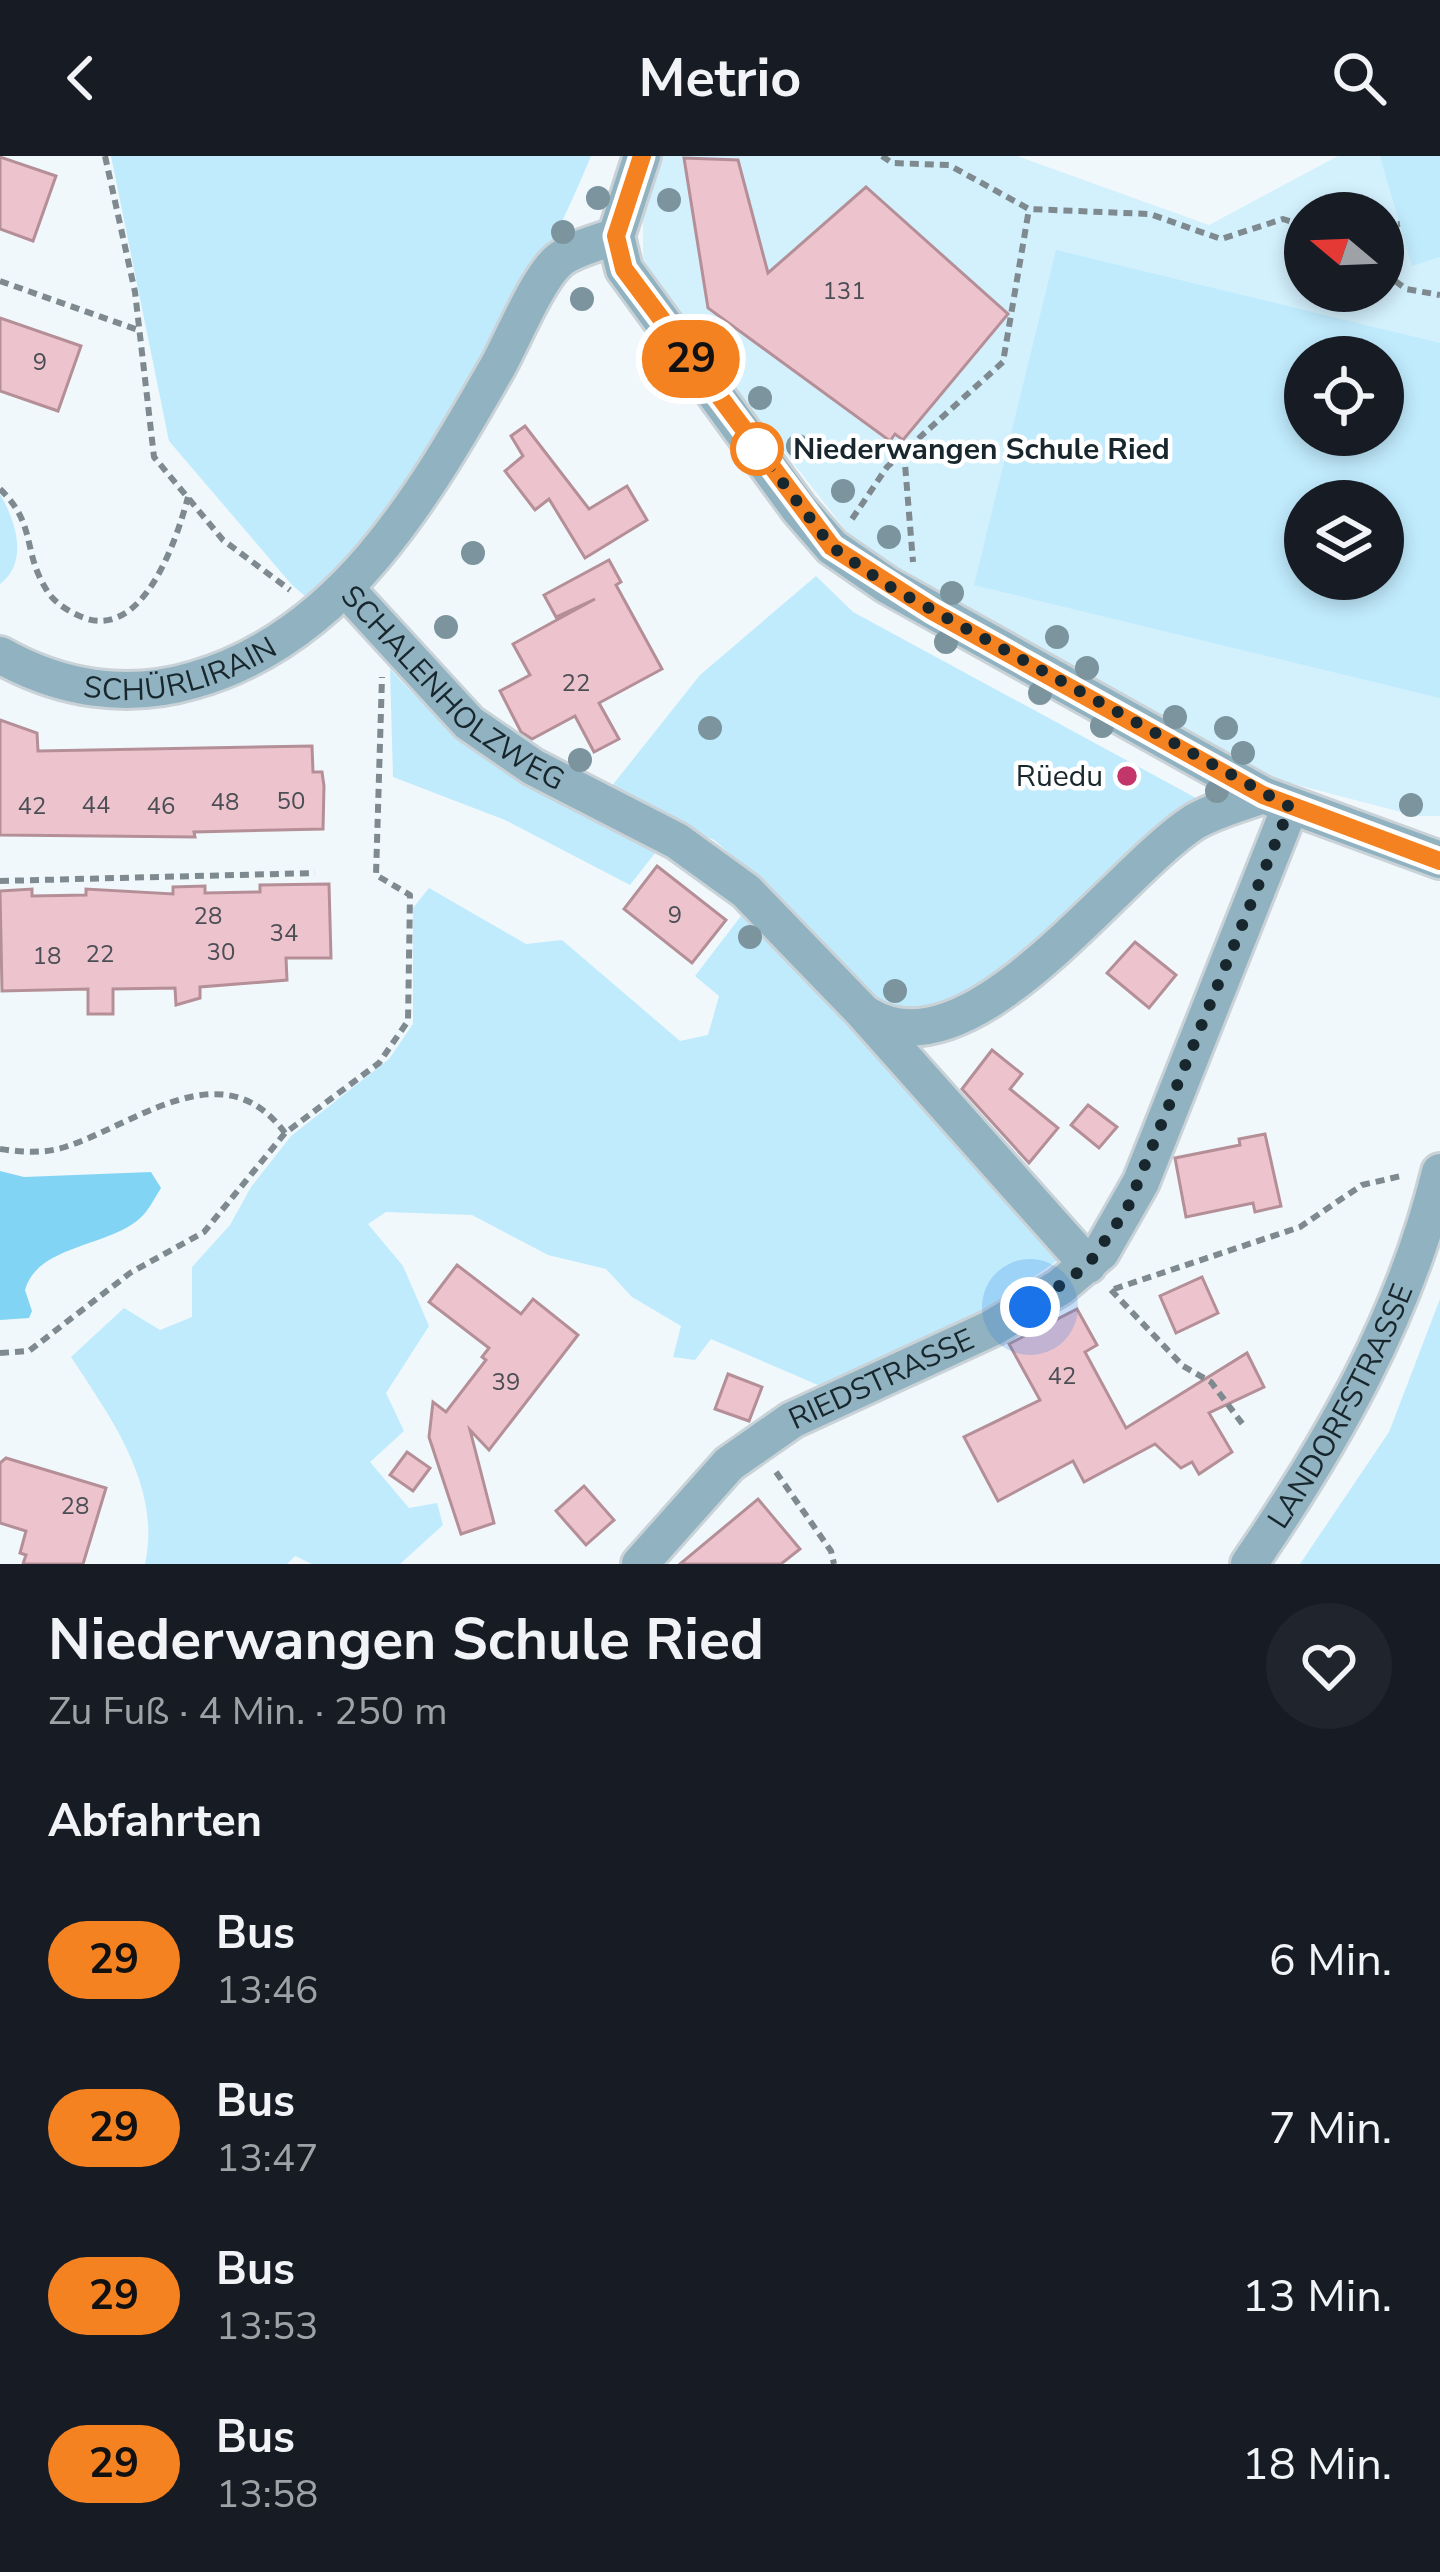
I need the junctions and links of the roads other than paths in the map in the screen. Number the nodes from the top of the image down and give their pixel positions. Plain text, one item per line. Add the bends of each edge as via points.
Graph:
1 (642, 156) edge
2 (616, 236) junction
3 (334, 601) junction
4 (0, 656) edge
5 (1276, 801) junction
6 (1440, 860) edge
7 (862, 1011) junction
8 (1440, 1172) edge
9 (1099, 1278) junction
10 (640, 1564) edge
11 (1249, 1564) edge

1 - 2 street
2 - 3 street, SCHALENHOLZWEG via 557,262 444,456
2 - 5 street via 624,269 832,547
3 - 4 street, SCHÜRLIRAIN via 295,634 176,686 84,687 34,675
3 - 7 street, SCHALENHOLZWEG via 469,723 533,767 697,853 766,910
5 - 6 street
5 - 7 street, SCHALENHOLZWEG via 1195,822 959,1019 906,1030
5 - 9 street, RIEDSTRASSE
7 - 9 street, SCHALENHOLZWEG
8 - 11 street, LANDORFSTRASSE via 1363,1378
9 - 10 street, RIEDSTRASSE via 792,1420 729,1464

